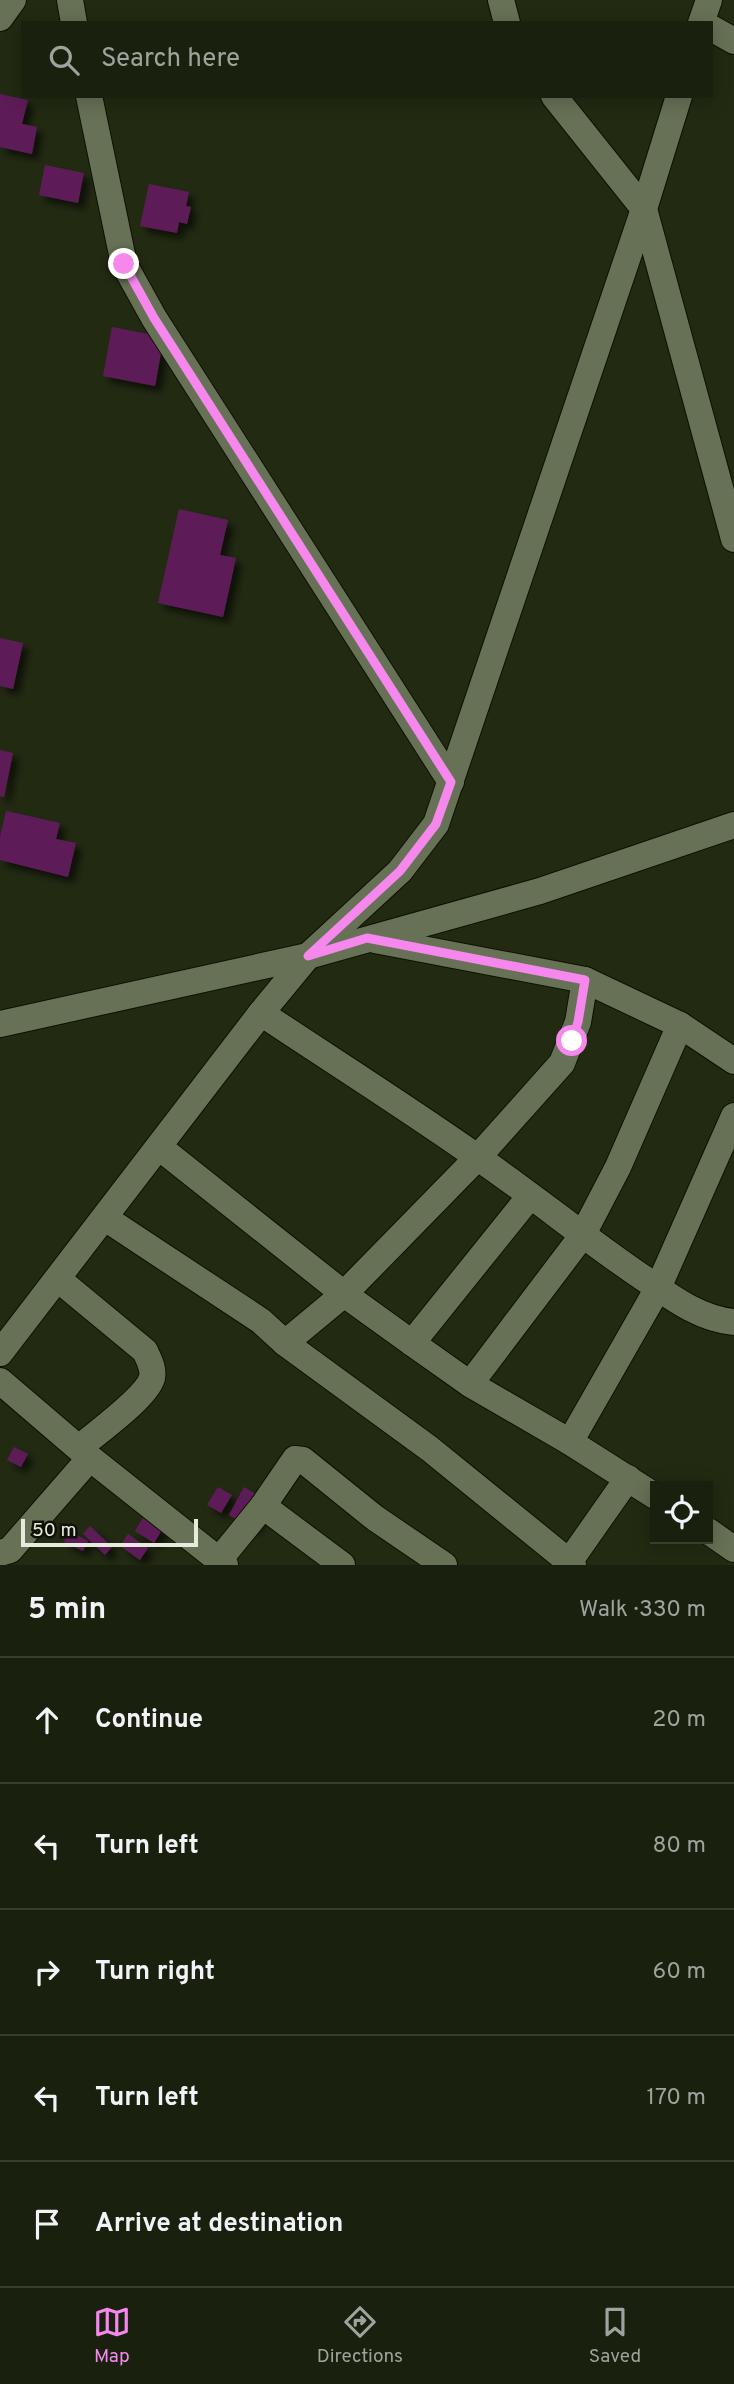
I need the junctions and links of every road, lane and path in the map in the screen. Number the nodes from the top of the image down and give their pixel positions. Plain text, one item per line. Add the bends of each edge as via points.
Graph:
1 (13, 0) edge
2 (69, 0) edge
3 (501, 0) edge
4 (709, 0) edge
5 (0, 18) edge
6 (74, 21) edge
7 (506, 21) edge
8 (703, 21) edge
9 (713, 30) edge
10 (734, 41) edge
11 (89, 98) edge
12 (556, 98) edge
13 (678, 98) edge
14 (644, 209) junction
15 (734, 538) edge
16 (451, 782) junction
17 (734, 825) edge
18 (367, 938) junction
19 (308, 956) junction
20 (585, 980) junction
21 (261, 1013) junction
22 (0, 1024) edge
23 (680, 1025) junction
24 (734, 1060) edge
25 (734, 1116) edge
26 (159, 1147) junction
27 (478, 1157) junction
28 (530, 1196) junction
29 (105, 1218) junction
30 (582, 1236) junction
31 (58, 1279) junction
32 (659, 1288) junction
33 (344, 1294) junction
34 (734, 1322) edge
35 (285, 1343) junction
36 (412, 1343) junction
37 (0, 1353) edge
38 (0, 1381) edge
39 (470, 1384) junction
40 (570, 1441) junction
41 (84, 1453) junction
42 (628, 1478) junction
43 (650, 1493) edge
44 (263, 1506) junction
45 (713, 1534) edge
46 (734, 1549) edge
47 (0, 1553) edge
48 (222, 1562) edge
49 (570, 1564) edge
50 (342, 1565) edge
51 (444, 1565) edge

1 - 5 street
2 - 6 street
3 - 7 street
4 - 8 street
9 - 10 street
11 - 16 street via 124,264
12 - 14 street
13 - 14 street
14 - 15 street
14 - 16 street
16 - 19 street via 436,824 400,871
17 - 18 street via 540,891
18 - 19 street
18 - 20 street
19 - 21 street
19 - 22 street
20 - 23 street
20 - 27 street via 578,1022 562,1063
21 - 26 street
21 - 27 street
23 - 24 street
23 - 30 street via 618,1167
25 - 32 street
26 - 29 street
26 - 33 street
27 - 28 street
27 - 33 street
28 - 30 street
28 - 36 street
29 - 31 street
29 - 35 street via 261,1321
30 - 32 street
30 - 39 street
31 - 37 street
31 - 41 street via 145,1352 152,1366 152,1377 136,1402
32 - 34 street via 699,1313
32 - 40 street
33 - 35 street
33 - 36 street
35 - 49 street via 430,1449
36 - 39 street
38 - 41 street
39 - 40 street
40 - 42 street
41 - 47 street via 10,1550
41 - 48 street
42 - 43 street
42 - 49 street
44 - 48 street
44 - 50 street
44 - 51 street via 291,1464 303,1460 375,1518
45 - 46 street

